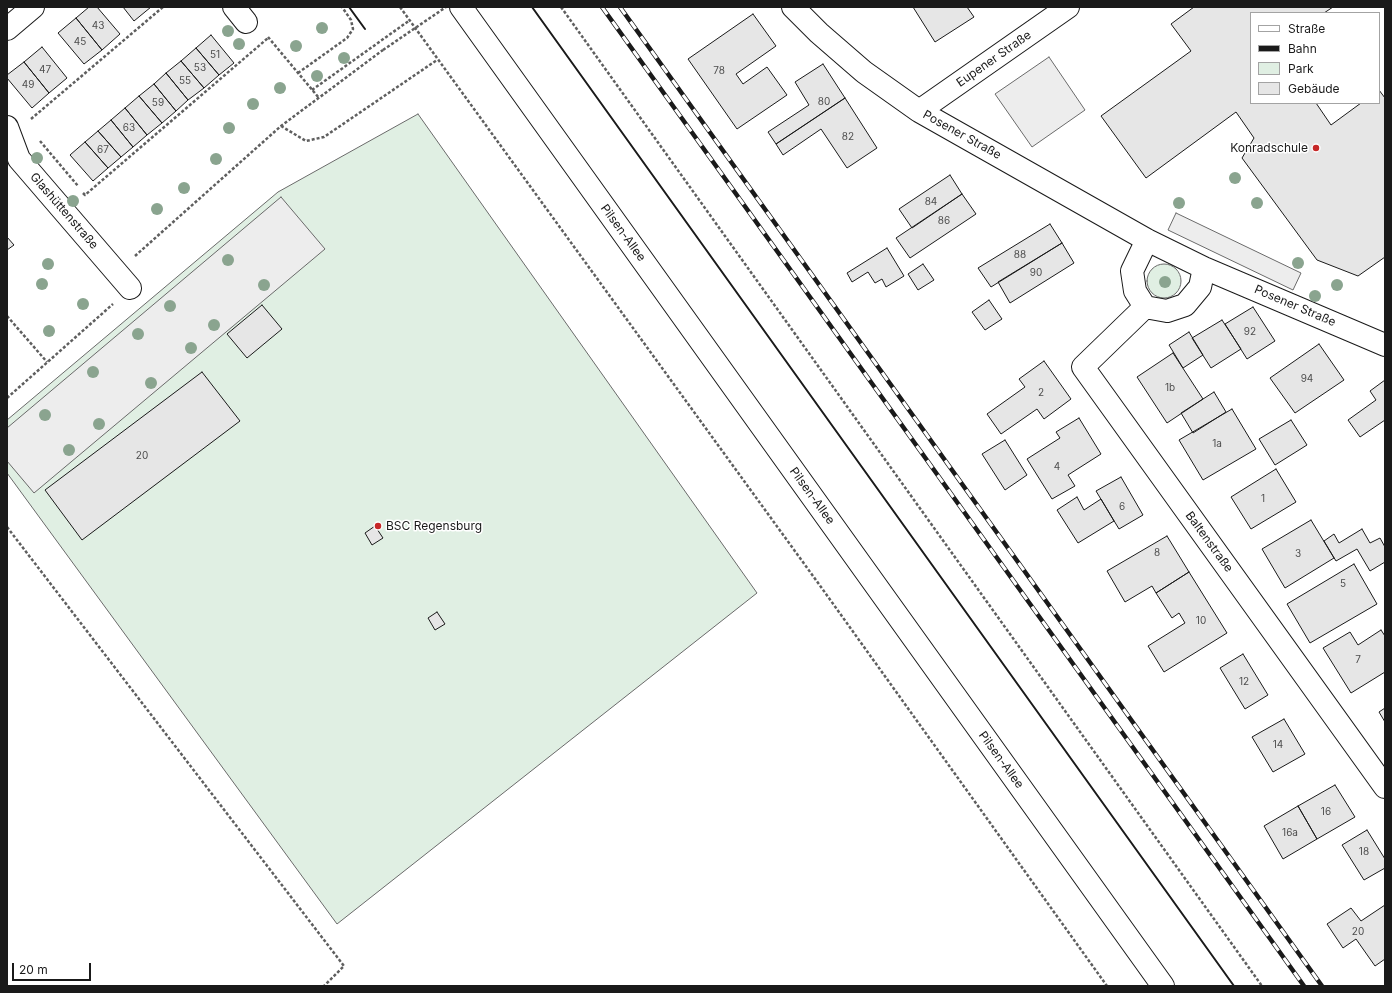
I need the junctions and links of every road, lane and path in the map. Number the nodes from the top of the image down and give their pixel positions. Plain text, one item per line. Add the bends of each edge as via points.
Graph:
1 (33, 7) edge
2 (163, 7) edge
3 (342, 7) edge
4 (400, 7) edge
5 (446, 7) edge
6 (461, 7) edge
7 (561, 7) edge
8 (793, 7) edge
9 (1068, 7) edge
10 (240, 14) edge
11 (410, 20) junction
12 (7, 29) edge
13 (268, 38) junction
14 (437, 60) junction
15 (298, 72) junction
16 (312, 90) junction
17 (319, 98) junction
18 (919, 111) junction
19 (281, 126) junction
20 (12, 132) edge
21 (1148, 240) junction
22 (1204, 268) junction
23 (124, 281) junction
24 (1145, 307) junction
25 (7, 316) edge
26 (1385, 345) edge
27 (47, 362) junction
28 (7, 398) edge
29 (7, 527) edge
30 (1385, 787) edge
31 (324, 986) edge
32 (1107, 986) edge
33 (1163, 986) edge
34 (1262, 986) edge

1 - 12 street
2 - 20 path
3 - 15 path via 351,20 353,29 348,38
4 - 11 path
5 - 17 path, bridge
6 - 33 street, Pilsen-Allee
7 - 34 path
8 - 18 street, Posener Straße via 864,72
9 - 18 street, Eupener Straße
10 - 13 path via 251,17
11 - 14 path
11 - 16 path
13 - 15 path
13 - 20 path via 85,195
14 - 19 path via 324,137 306,141
14 - 32 path via 812,574
15 - 16 path
16 - 17 path
17 - 19 path
18 - 21 street, Posener Straße
19 - 23 path
20 - 23 street, Glashüttenstraße via 19,159
21 - 22 street, Posener Straße
21 - 24 street via 1132,271 1135,291
22 - 24 street via 1200,287 1185,305 1167,311
22 - 26 street, Posener Straße
23 - 27 path
24 - 30 street, Baltenstraße via 1083,367
25 - 27 path
27 - 28 path
29 - 31 path via 344,966

